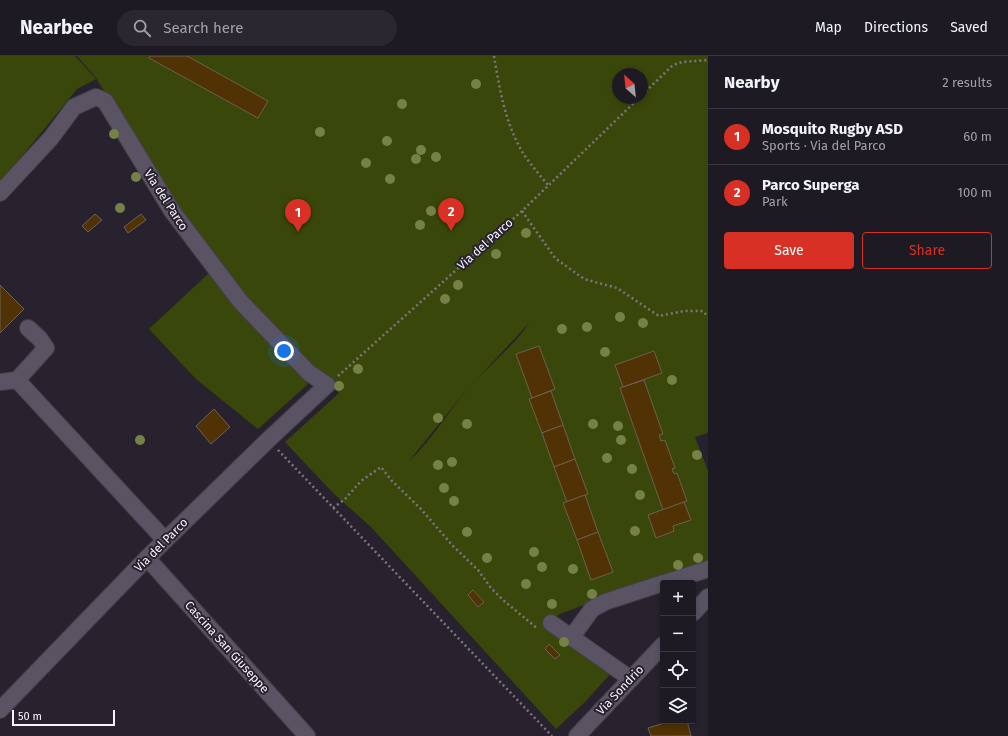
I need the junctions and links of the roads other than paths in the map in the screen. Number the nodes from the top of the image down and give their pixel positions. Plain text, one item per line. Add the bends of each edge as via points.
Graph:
1 (0, 193) edge
2 (28, 328) dead end
3 (16, 380) junction
4 (0, 382) edge
5 (165, 540) junction
6 (147, 558) junction
7 (708, 569) edge
8 (673, 580) edge
9 (660, 584) edge
10 (708, 597) edge
11 (696, 610) edge
12 (546, 628) road end
13 (571, 638) junction
14 (660, 648) edge
15 (631, 679) junction
16 (0, 710) edge
17 (307, 736) edge
18 (577, 736) edge

1 - 5 street, Via del Parco via 51,138 74,107 96,97 105,101 172,211 240,301 309,373 327,385
2 - 3 street via 46,348
3 - 4 street
3 - 5 street
5 - 6 street, Via del Parco
6 - 16 street, Via del Parco
6 - 17 street, Cascina San Giuseppe
7 - 8 street
9 - 13 street via 605,602 592,609
10 - 11 street
12 - 13 street
13 - 15 street
14 - 15 street, Via Sondrio
15 - 18 street, Via Sondrio

